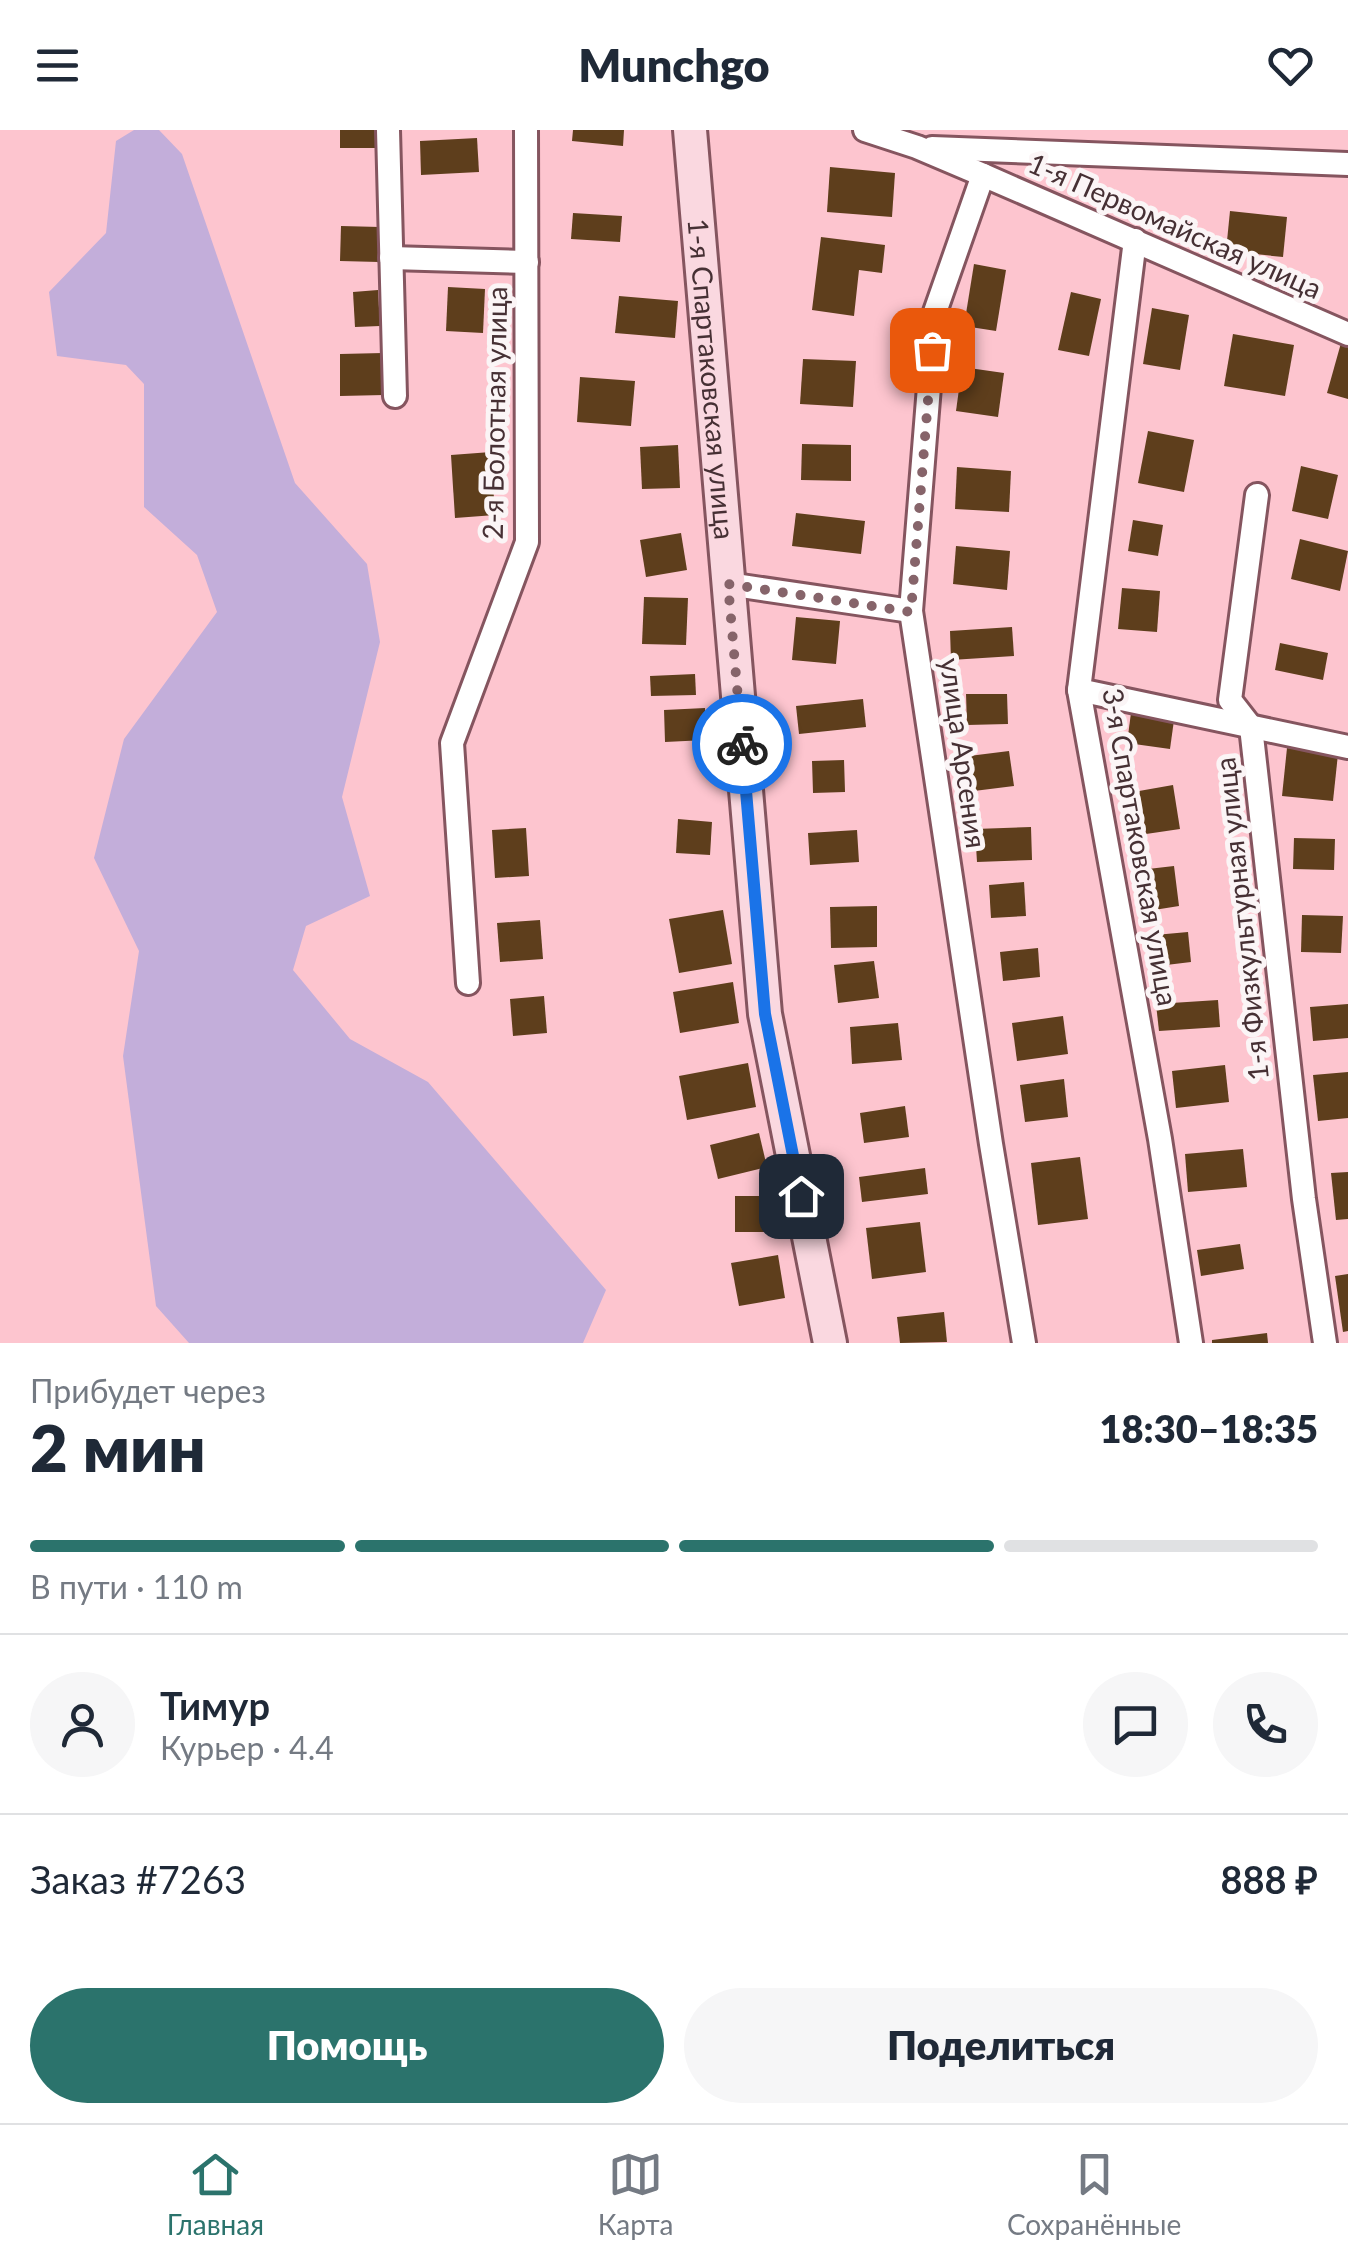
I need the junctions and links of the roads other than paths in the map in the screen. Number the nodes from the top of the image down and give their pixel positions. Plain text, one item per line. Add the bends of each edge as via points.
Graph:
1 (388, 130) edge
2 (526, 130) edge
3 (690, 130) edge
4 (865, 130) edge
5 (917, 147) junction
6 (1348, 164) edge
7 (983, 175) junction
8 (1136, 240) junction
9 (392, 258) junction
10 (526, 262) junction
11 (1348, 334) edge
12 (395, 396) dead end
13 (1257, 494) dead end
14 (728, 584) junction
15 (911, 612) junction
16 (1080, 690) junction
17 (1251, 727) junction
18 (1348, 747) edge
19 (468, 984) dead end
20 (830, 1343) edge
21 (1024, 1343) edge
22 (1191, 1343) edge
23 (1325, 1343) edge

1 - 9 street
2 - 10 street, 2-я Болотная улица
3 - 14 street, 1-я Спартаковская улица
4 - 5 street, 1-я Первомайская улица
5 - 6 street
5 - 7 street, 1-я Первомайская улица
7 - 8 street, 1-я Первомайская улица
7 - 15 street, улица Арсения via 934,312
8 - 11 street, 1-я Первомайская улица
8 - 16 street, 3-я Спартаковская улица
9 - 10 street
9 - 12 street
10 - 19 street, 2-я Болотная улица via 527,542 452,743
13 - 17 street, 1-я Физкультурная улица via 1230,700
14 - 15 street
14 - 20 street, 1-я Спартаковская улица via 765,1014
15 - 21 street, улица Арсения
16 - 17 street
16 - 22 street, 3-я Спартаковская улица
17 - 18 street
17 - 23 street, 1-я Физкультурная улица

